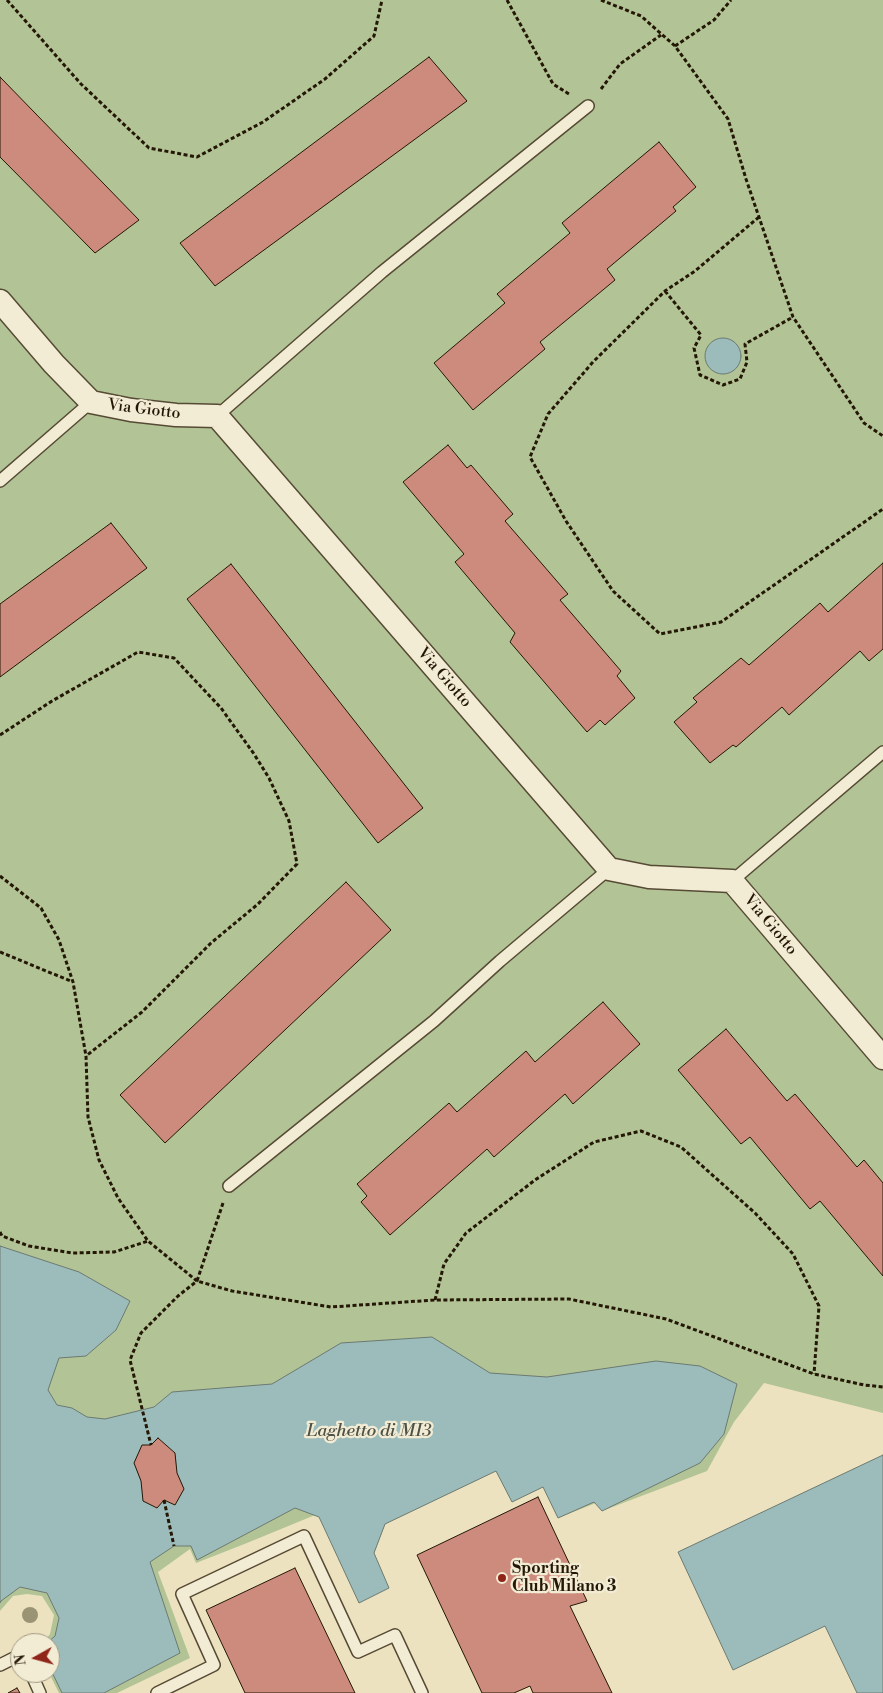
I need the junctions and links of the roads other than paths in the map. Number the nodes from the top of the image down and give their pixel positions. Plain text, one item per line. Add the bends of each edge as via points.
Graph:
1 (588, 106) road end
2 (0, 301) edge
3 (91, 402) junction
4 (217, 416) junction
5 (0, 481) edge
6 (883, 752) edge
7 (609, 869) junction
8 (732, 881) junction
9 (883, 1058) edge
10 (229, 1186) road end
11 (158, 1693) edge
12 (422, 1693) edge

1 - 4 lane via 382,272
2 - 3 street, Via Giotto
3 - 4 street, Via Giotto via 131,410
3 - 5 lane
4 - 7 street, Via Giotto
6 - 8 lane
7 - 8 street, Via Giotto via 649,877
7 - 10 lane via 434,1021
8 - 9 street, Via Giotto
11 - 12 lane via 214,1665 182,1594 304,1536 358,1652 395,1635

